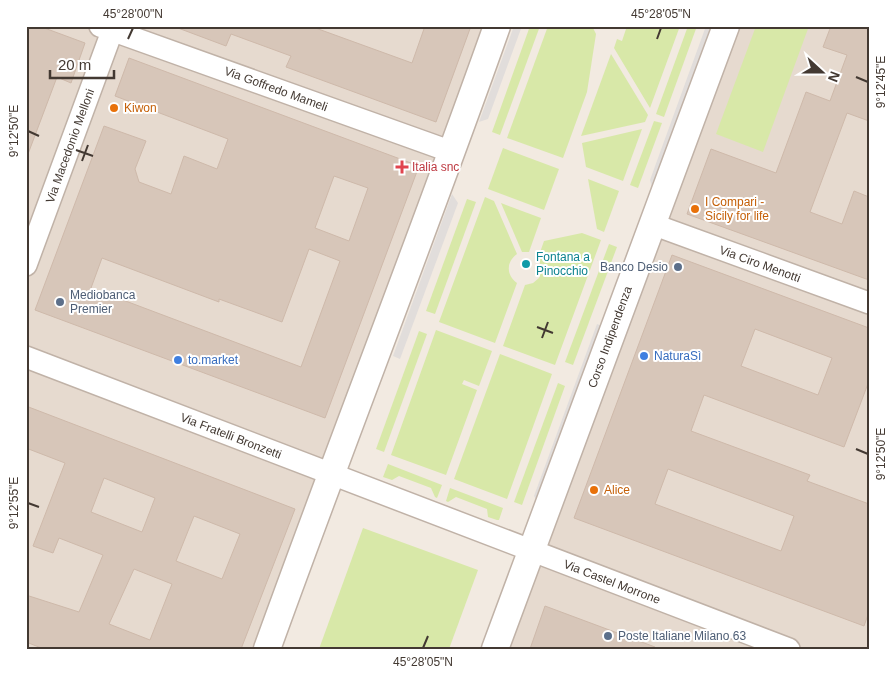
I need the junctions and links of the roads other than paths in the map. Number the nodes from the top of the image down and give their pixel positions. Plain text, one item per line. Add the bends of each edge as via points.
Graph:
1 (497, 26) edge
2 (726, 26) edge
3 (109, 28) edge
4 (452, 152) junction
5 (652, 224) junction
6 (26, 265) edge
7 (869, 304) edge
8 (26, 357) edge
9 (330, 475) junction
10 (435, 515) joint
11 (531, 551) junction
12 (267, 649) edge
13 (495, 649) edge
14 (789, 649) edge

1 - 4 street
2 - 5 street, Corso Indipendenza
3 - 4 street, Via Goffredo Mameli
3 - 6 street, Via Macedonio Melloni
4 - 9 street
5 - 7 street, Via Ciro Menotti
5 - 11 street, Corso Indipendenza
8 - 9 street, Via Fratelli Bronzetti
9 - 10 street, Via Fratelli Bronzetti
9 - 12 street
10 - 11 street, Via Castel Morrone
11 - 13 street, Corso Indipendenza
11 - 14 street, Via Castel Morrone

